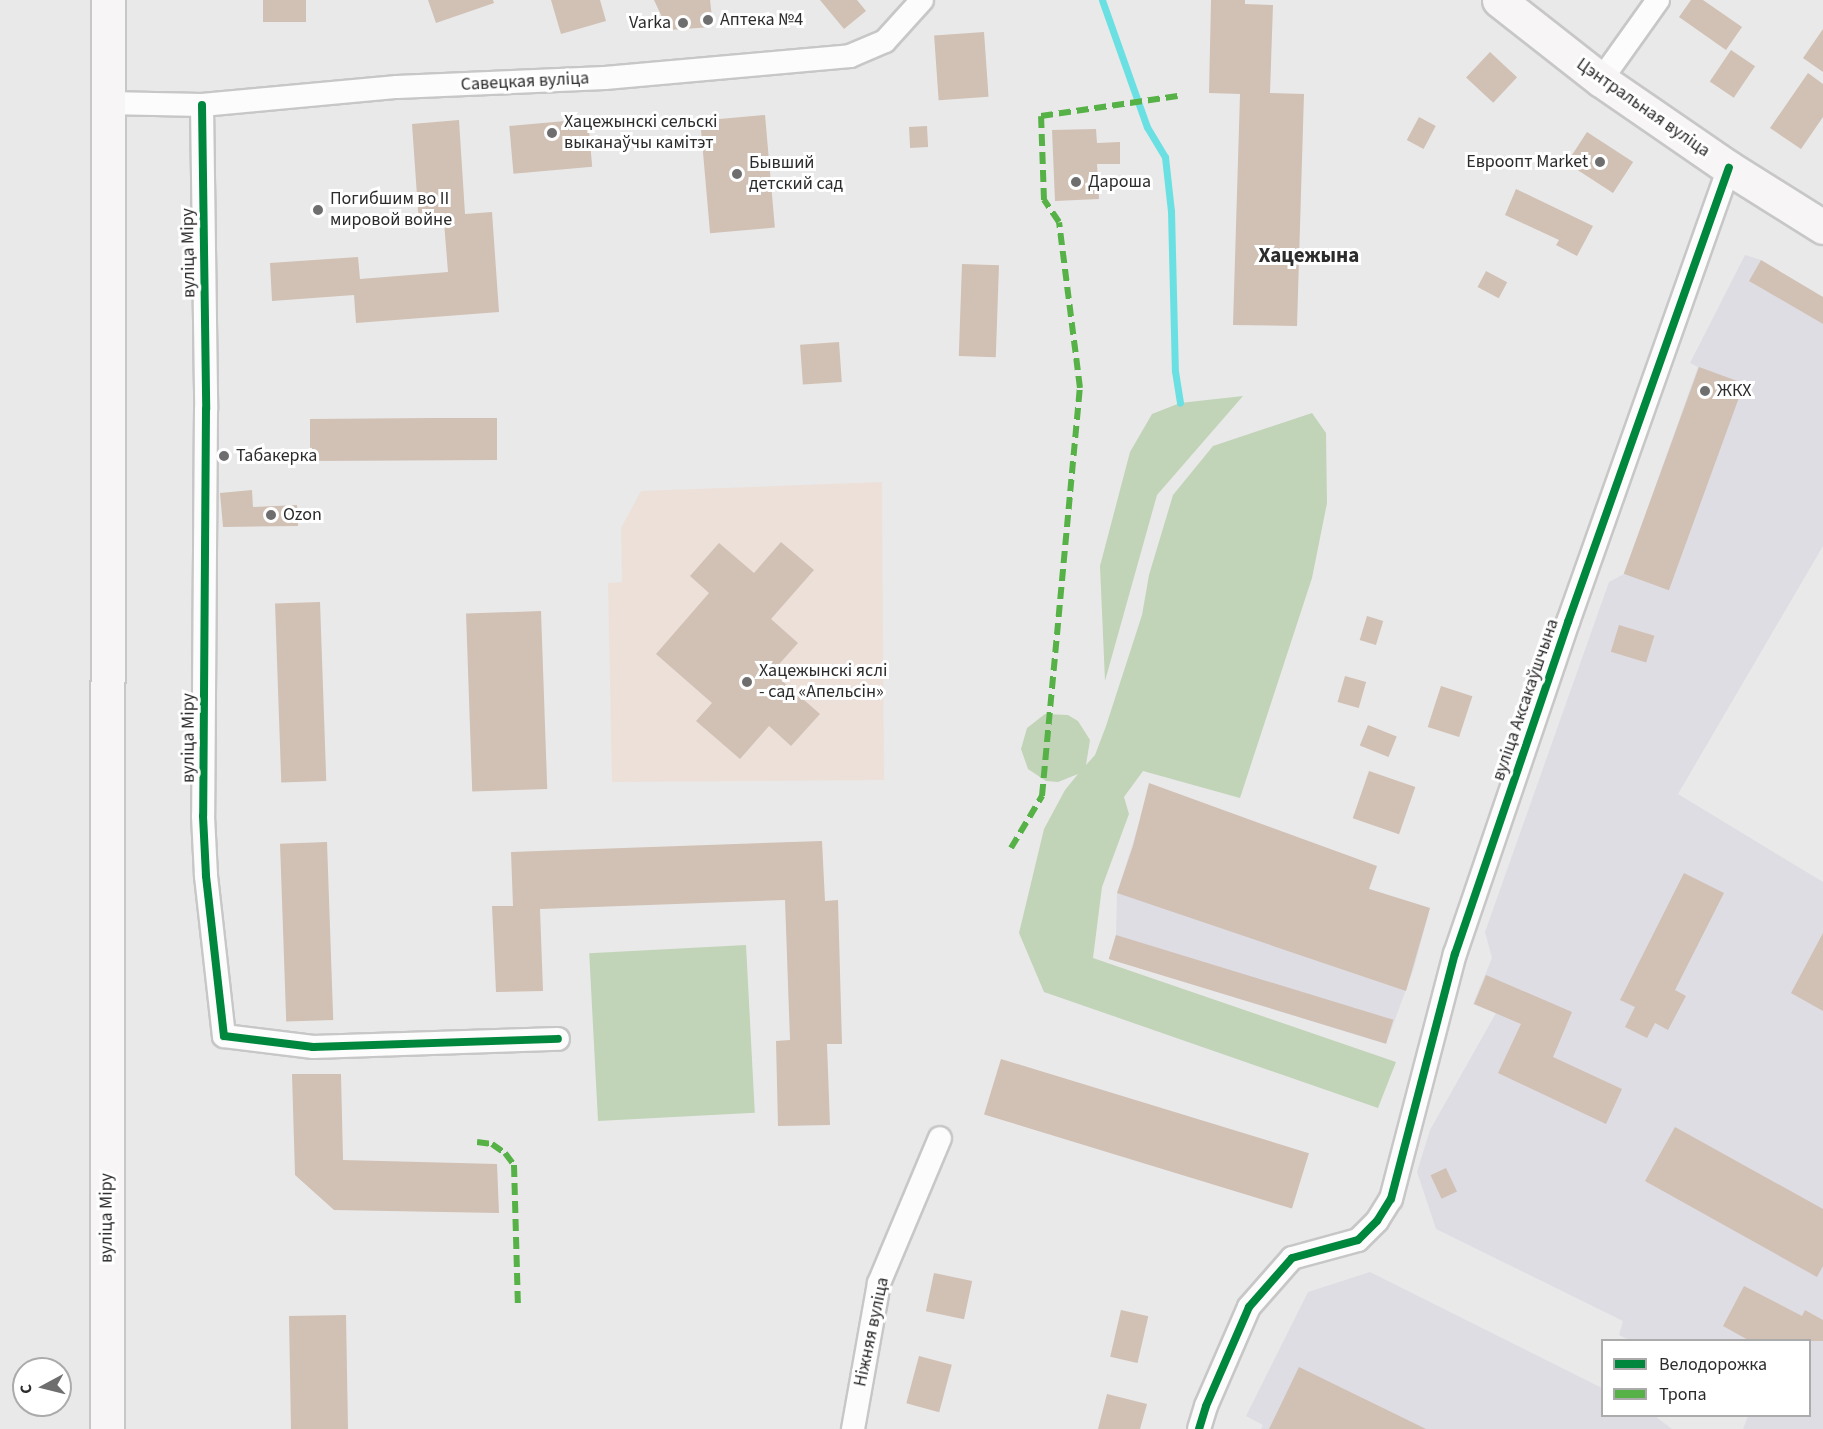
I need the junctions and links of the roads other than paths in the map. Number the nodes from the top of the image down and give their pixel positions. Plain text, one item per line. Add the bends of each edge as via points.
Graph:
1 (108, 0) edge
2 (922, 0) edge
3 (1499, 0) edge
4 (1658, 0) edge
5 (1601, 81) junction
6 (107, 104) junction
7 (202, 105) junction
8 (1729, 168) junction
9 (1823, 228) edge
10 (558, 1039) dead end
11 (940, 1138) dead end
12 (107, 1429) edge
13 (853, 1429) edge
14 (1199, 1429) edge

1 - 6 main road, вуліца Міру
2 - 7 street, Савецкая вуліца via 885,41 850,56 605,78 397,87
3 - 5 main road, Цэнтральная вуліца
4 - 5 street
5 - 8 main road, Цэнтральная вуліца
6 - 7 street, Савецкая вуліца
6 - 12 main road, вуліца Міру
7 - 10 street, вуліца Міру via 206,409 203,816 224,1036 313,1047
8 - 9 main road, Цэнтральная вуліца
8 - 14 street, вуліца Аксакаўшчына via 1455,954 1390,1199 1377,1221 1358,1240 1292,1258 1249,1307
11 - 13 street, Ніжняя вуліца via 879,1283

